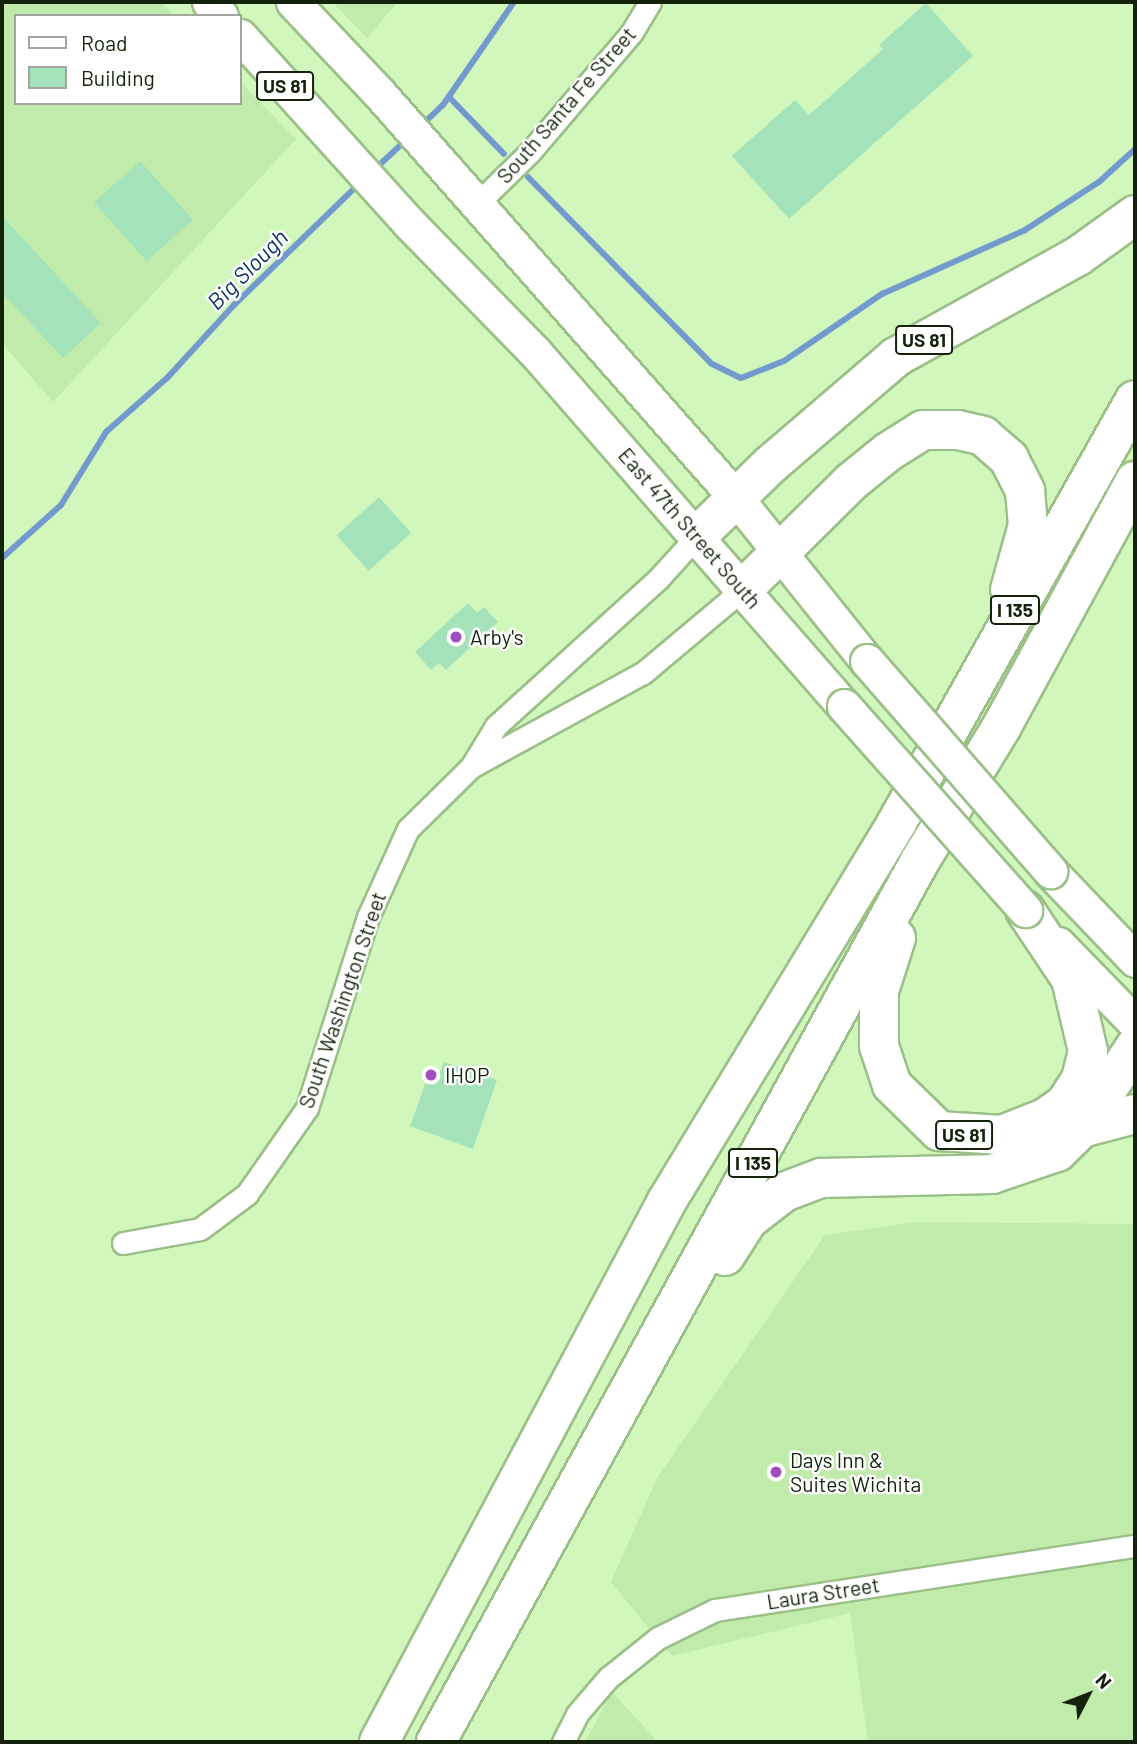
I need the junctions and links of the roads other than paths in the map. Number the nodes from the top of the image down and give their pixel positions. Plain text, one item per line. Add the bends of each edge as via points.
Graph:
1 (293, 2) edge
2 (650, 2) edge
3 (242, 38) edge
4 (477, 204) junction
5 (1135, 215) edge
6 (1135, 400) edge
7 (1135, 481) edge
8 (737, 499) junction
9 (697, 536) junction
10 (780, 553) junction
11 (743, 589) junction
12 (996, 643) junction
13 (471, 767) junction
14 (920, 861) junction
15 (1025, 910) junction
16 (1135, 960) edge
17 (1135, 1023) edge
18 (1135, 1047) edge
19 (1135, 1114) edge
20 (1082, 1128) junction
21 (123, 1243) dead end
22 (586, 1464) junction
23 (1135, 1546) edge
24 (379, 1742) edge
25 (436, 1742) edge
26 (563, 1742) edge

1 - 4 main road
2 - 4 street, South Santa Fe Street via 632,32 539,141
3 - 9 main road, East 47th Street South / US 81 via 534,351
4 - 8 main road
5 - 8 highway, US 81 via 1078,256 896,357
6 - 12 highway, I 135
7 - 14 highway, I 135 via 1002,726
8 - 9 highway, US 81
8 - 10 main road
9 - 11 main road, East 47th Street South / US 81
9 - 13 street, South Washington Street via 657,579 496,726
10 - 11 highway
10 - 12 highway via 851,482 923,430 983,436 1009,459 1025,491 1028,525
10 - 16 main road, bridge via 867,661 1050,871
11 - 13 street, South Washington Street via 643,673
11 - 15 main road, East 47th Street South / US 81, bridge
12 - 24 highway, I 135 via 897,822 667,1201
13 - 21 street, South Washington Street via 408,829 368,917 307,1108 247,1195 200,1230
14 - 15 highway, US 81 via 879,990 879,1045 892,1085 939,1131 1002,1135 1045,1118 1065,1104 1081,1079 1088,1051 1079,1000 1071,979
14 - 22 highway, I 135
15 - 17 main road, East 47th Street South
18 - 20 highway
19 - 20 highway
20 - 22 highway via 1057,1152 992,1174 855,1174 821,1178 784,1192 748,1220
22 - 25 highway, I 135
23 - 26 street, Laura Street via 715,1610 658,1638 608,1678 577,1714

